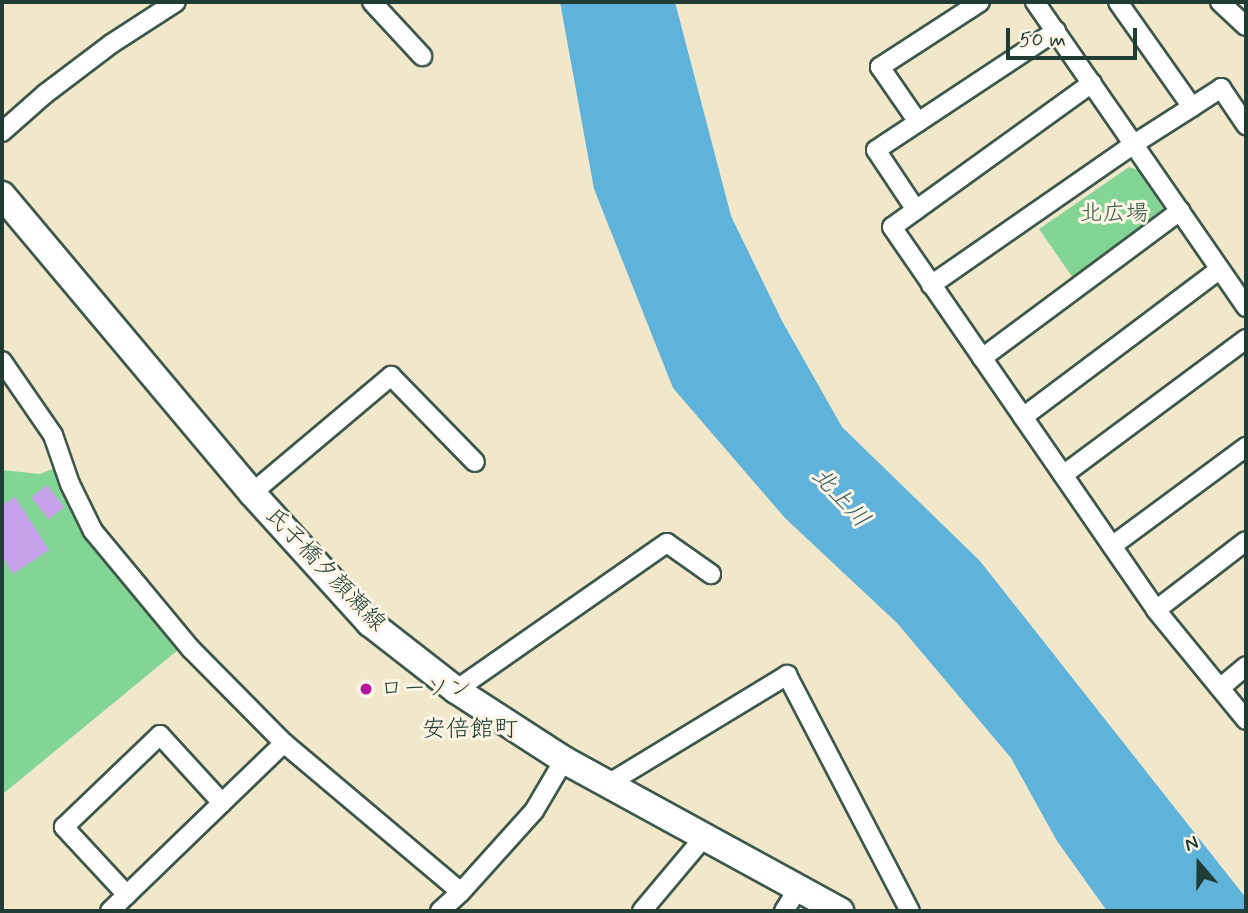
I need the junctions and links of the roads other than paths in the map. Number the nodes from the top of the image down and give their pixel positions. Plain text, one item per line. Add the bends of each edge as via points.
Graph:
1 (176, 2) edge
2 (372, 2) edge
3 (980, 2) edge
4 (1035, 2) edge
5 (1118, 2) edge
6 (1228, 3) edge
7 (1246, 26) edge
8 (1056, 31) junction
9 (422, 56) dead end
10 (1092, 83) junction
11 (1192, 107) junction
12 (918, 122) junction
13 (1246, 125) edge
14 (2, 132) edge
15 (1134, 144) junction
16 (2, 195) edge
17 (916, 210) junction
18 (1180, 211) junction
19 (1220, 269) junction
20 (932, 285) junction
21 (1246, 307) edge
22 (1246, 339) edge
23 (982, 358) junction
24 (2, 361) edge
25 (1023, 417) junction
26 (1246, 447) edge
27 (475, 462) dead end
28 (1063, 475) junction
29 (252, 493) junction
30 (1246, 541) edge
31 (1112, 546) junction
32 (711, 574) dead end
33 (1156, 610) junction
34 (1246, 666) edge
35 (1220, 688) junction
36 (456, 690) junction
37 (1246, 720) edge
38 (284, 743) junction
39 (564, 760) junction
40 (608, 784) junction
41 (222, 803) junction
42 (704, 837) junction
43 (798, 889) junction
44 (461, 892) junction
45 (127, 895) junction
46 (110, 911) edge
47 (440, 911) edge
48 (642, 911) edge
49 (784, 911) edge
50 (840, 911) edge
51 (910, 911) edge

1 - 14 street via 120,37
2 - 9 street
3 - 12 street via 880,67
4 - 8 street
5 - 11 street
6 - 7 street
8 - 10 street
8 - 12 street
10 - 15 street
10 - 17 street
11 - 13 street via 1222,88
11 - 15 street
12 - 17 street via 876,150
15 - 18 street
15 - 20 street
16 - 29 main road, 氏子橋夕顔瀬線
17 - 20 street via 892,227
18 - 19 street
18 - 23 street
19 - 21 street
19 - 25 street
20 - 23 street
22 - 28 street
23 - 25 street
24 - 38 street via 53,435 93,531 191,649
25 - 28 street
26 - 31 street
27 - 29 street via 391,376
28 - 31 street
29 - 36 main road, 氏子橋夕顔瀬線 via 370,623
30 - 33 street
31 - 33 street
32 - 36 street via 667,543
33 - 35 street
34 - 35 street
35 - 37 street
36 - 39 main road, 氏子橋夕顔瀬線
38 - 41 street
38 - 44 street
39 - 40 main road, 氏子橋夕顔瀬線
39 - 44 street via 534,811
40 - 42 main road, 氏子橋夕顔瀬線
40 - 51 street via 787,675
41 - 45 street
41 - 45 street via 160,735 74,817 64,827
42 - 43 main road, 氏子橋夕顔瀬線
42 - 48 street
43 - 49 street
43 - 50 main road, 氏子橋夕顔瀬線
44 - 47 street
45 - 46 street

